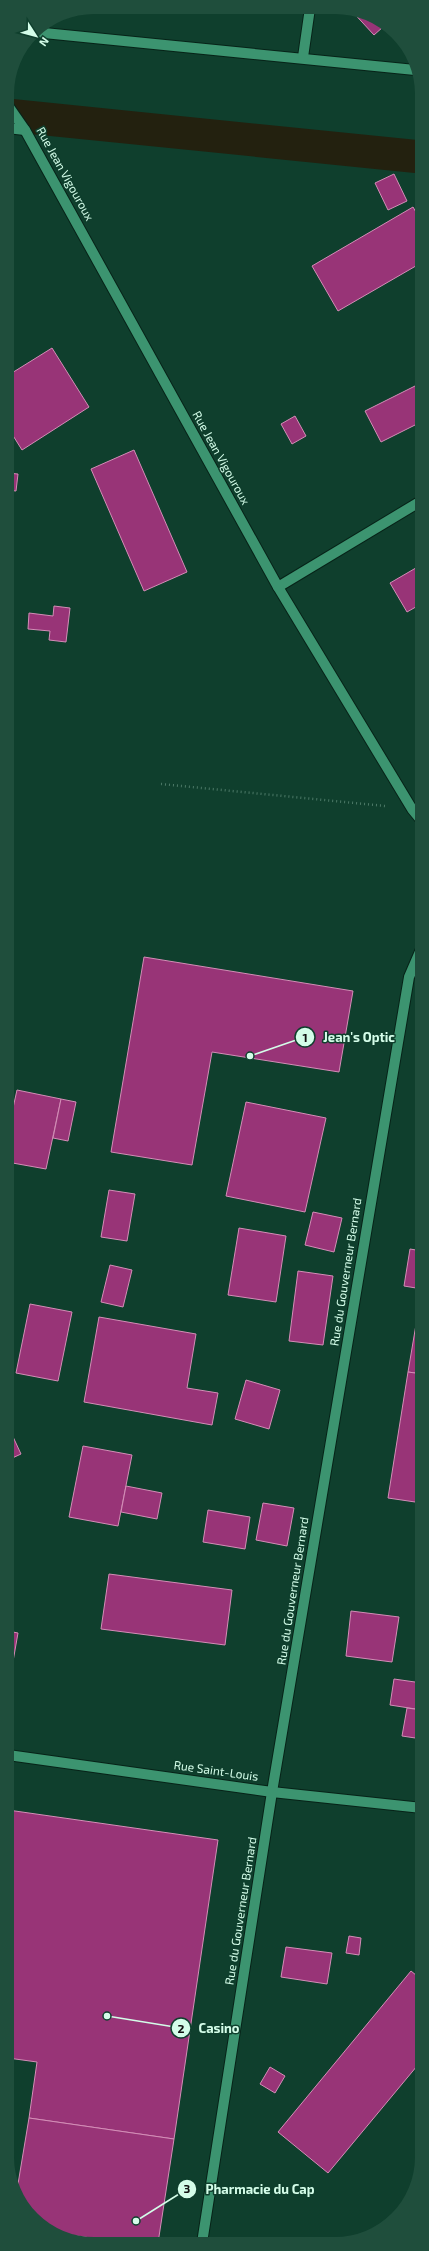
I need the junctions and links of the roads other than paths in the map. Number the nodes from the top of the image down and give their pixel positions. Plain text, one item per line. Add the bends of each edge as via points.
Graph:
1 (309, 14) edge
2 (43, 33) edge
3 (302, 58) junction
4 (411, 70) edge
5 (14, 114) edge
6 (14, 129) edge
7 (25, 130) junction
8 (415, 505) edge
9 (278, 587) junction
10 (415, 812) edge
11 (415, 963) edge
12 (14, 1756) edge
13 (272, 1792) junction
14 (415, 1807) edge
15 (203, 2237) edge

1 - 3 street
2 - 3 street
3 - 4 street
5 - 7 street, Rue Jean Vigouroux
6 - 7 street
7 - 9 street, Rue Jean Vigouroux
8 - 9 street
9 - 10 street, Rue Jean Vigouroux
11 - 13 street, Rue du Gouverneur Bernard via 409,977
12 - 13 street, Rue Saint-Louis
13 - 14 street, Rue Saint-Louis
13 - 15 street, Rue du Gouverneur Bernard

